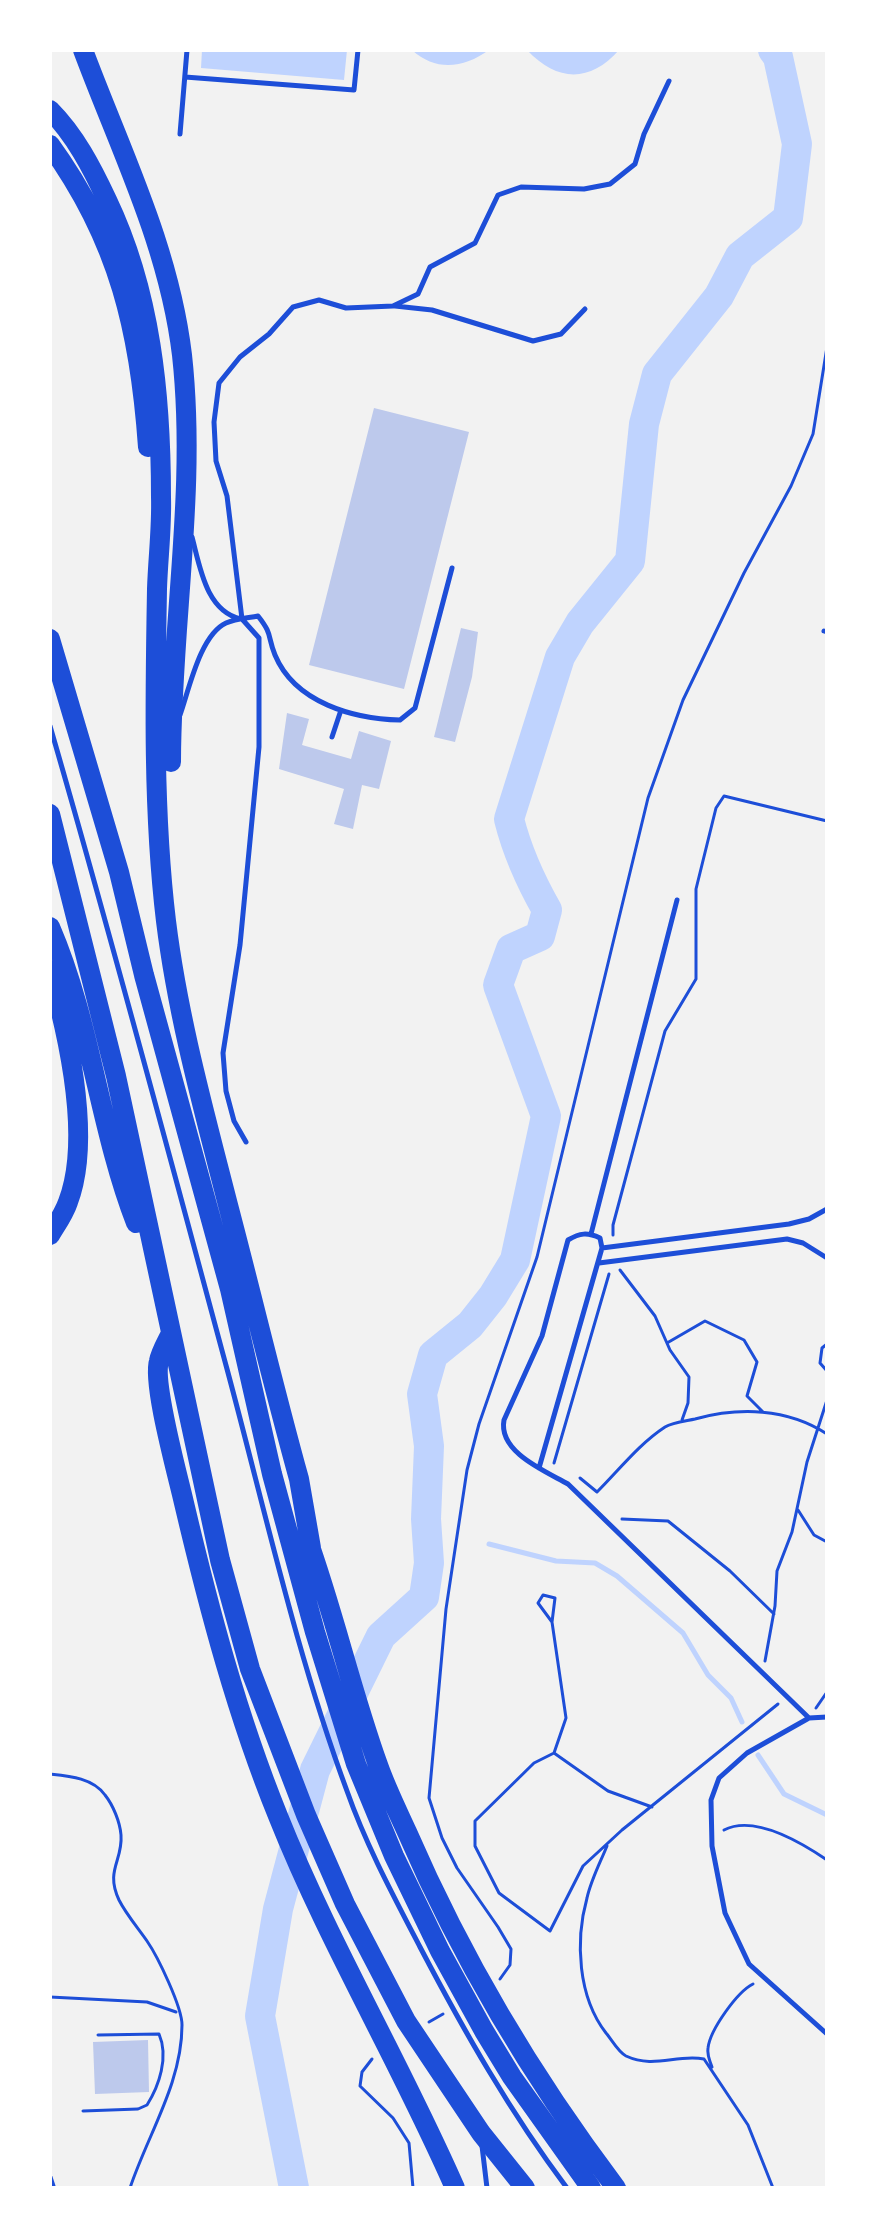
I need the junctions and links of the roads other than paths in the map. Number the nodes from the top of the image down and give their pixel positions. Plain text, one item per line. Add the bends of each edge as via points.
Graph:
1 (83, 50) edge
2 (187, 50) edge
3 (358, 50) edge
4 (185, 77) junction
5 (669, 81) dead end
6 (50, 110) edge
7 (180, 134) dead end
8 (50, 145) edge
9 (91, 187) junction
10 (393, 306) junction
11 (585, 309) dead end
12 (186, 502) junction
13 (452, 568) dead end
14 (242, 619) junction
15 (50, 639) edge
16 (341, 710) junction
17 (50, 726) edge
18 (332, 737) dead end
19 (171, 743) junction
20 (50, 814) edge
21 (677, 900) dead end
22 (50, 927) edge
23 (50, 970) edge
24 (199, 1088) junction
25 (246, 1142) dead end
26 (827, 1209) edge
27 (591, 1234) junction
28 (50, 1235) edge
29 (602, 1248) junction
30 (827, 1258) edge
31 (599, 1263) junction
32 (157, 1279) junction
33 (171, 1333) junction
34 (539, 1468) junction
35 (292, 1551) junction
36 (827, 1717) edge
37 (809, 1718) junction
38 (407, 1881) junction
39 (827, 2034) edge
40 (543, 2123) junction
41 (481, 2133) junction
42 (591, 2155) junction
43 (455, 2188) edge
44 (487, 2188) edge
45 (525, 2188) edge
46 (567, 2188) edge
47 (591, 2188) edge
48 (616, 2188) edge
49 (625, 2188) edge

1 - 12 highway via 162,254 182,355
2 - 4 lane
3 - 4 lane via 354,90
4 - 7 lane
5 - 10 lane via 635,164 610,184 584,189 521,187 498,195 475,243 430,267 418,294
6 - 9 highway via 81,150
8 - 9 highway
9 - 24 highway via 120,280 145,415 157,587 159,854 181,1017
10 - 11 lane via 444,313 533,341 561,334
10 - 14 lane via 346,308 319,300 293,307 219,383 216,461 227,496
12 - 14 lane via 208,591 218,607
12 - 19 highway
13 - 16 lane via 415,708 400,720 369,719
14 - 16 lane via 258,616 271,632 275,654 289,677 305,692
14 - 19 lane via 225,623 211,635
14 - 25 lane via 259,638 259,747 240,945 223,1053 230,1106
15 - 35 highway via 119,872 246,1361 277,1441
16 - 18 lane
17 - 35 lane
19 - 24 highway via 177,946
20 - 32 highway via 116,1076
21 - 27 lane
22 - 32 highway via 87,1040 120,1182
23 - 28 highway via 69,1050 77,1135 68,1202
24 - 35 highway via 299,1479
26 - 29 lane via 789,1224
27 - 29 lane via 600,1238
27 - 34 lane via 568,1240 542,1336 504,1420 506,1441
29 - 31 lane
30 - 31 lane via 787,1239
31 - 34 lane
32 - 33 highway
33 - 41 highway via 220,1560 250,1669 306,1815 406,2021
33 - 43 highway via 158,1363 160,1389 230,1681 321,1915
34 - 37 lane via 568,1484
35 - 38 highway via 379,1767
35 - 38 lane via 312,1689 348,1795
36 - 37 lane
37 - 39 lane via 747,1753 719,1778 711,1800 712,1837 725,1913 749,1964
38 - 40 highway via 484,2031
38 - 42 highway via 456,1939 509,2032
38 - 46 lane via 467,2035
40 - 42 highway
40 - 47 highway
41 - 44 lane
41 - 45 highway
42 - 48 highway
42 - 49 highway

